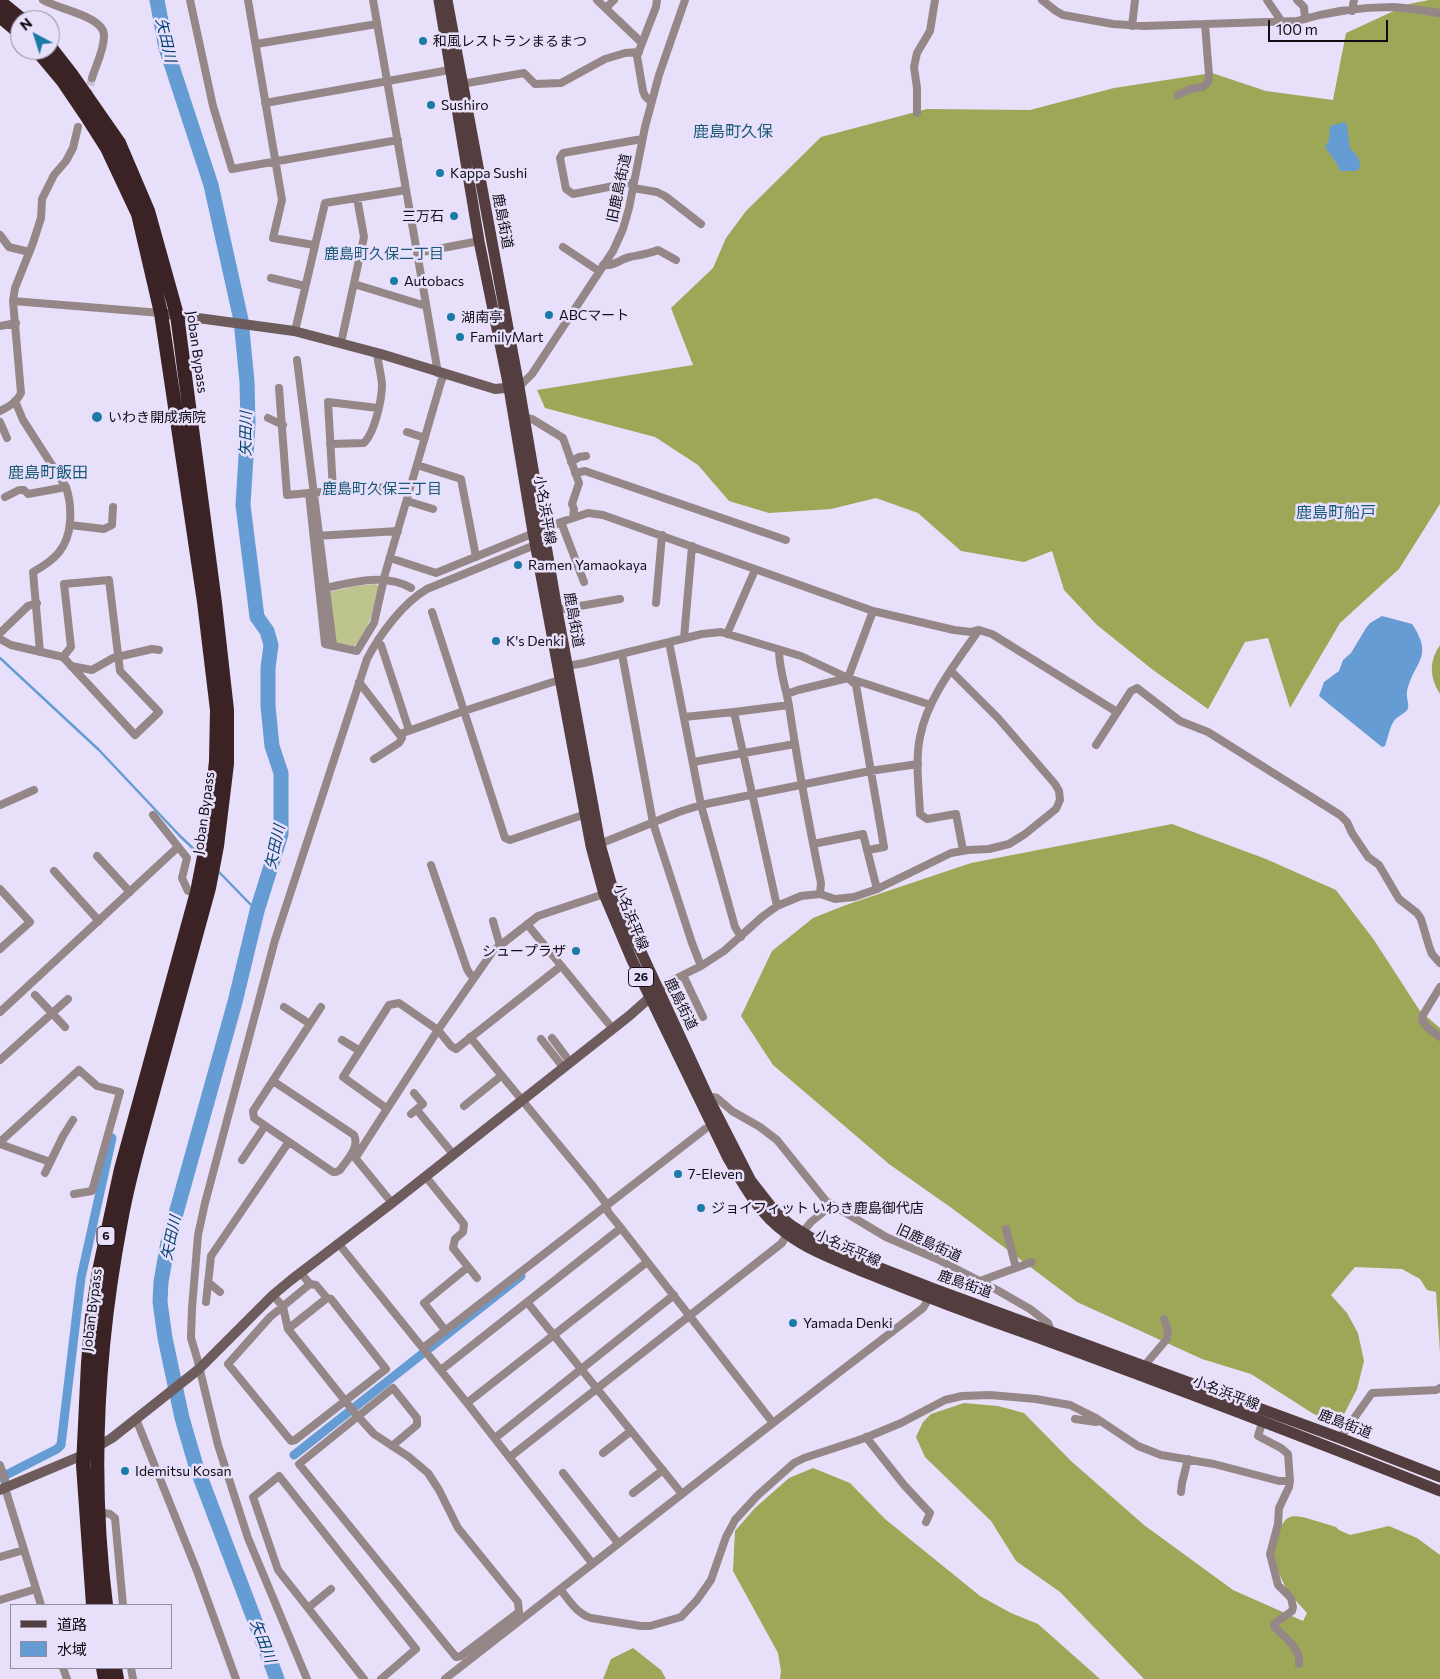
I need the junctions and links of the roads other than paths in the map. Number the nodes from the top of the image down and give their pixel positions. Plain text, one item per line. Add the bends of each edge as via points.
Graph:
1 (43, 0) edge
2 (190, 0) edge
3 (248, 0) edge
4 (373, 0) edge
5 (439, 0) edge
6 (447, 0) edge
7 (597, 0) edge
8 (614, 0) edge
9 (657, 0) edge
10 (685, 0) edge
11 (935, 0) edge
12 (1042, 0) edge
13 (1135, 0) edge
14 (1267, 0) edge
15 (1297, 0) edge
16 (1354, 0) edge
17 (0, 2) edge
18 (606, 8) junction
19 (10, 10) edge
20 (1352, 11) junction
21 (1440, 13) edge
22 (0, 16) edge
23 (1306, 19) junction
24 (1282, 22) junction
25 (377, 24) junction
26 (1205, 24) junction
27 (10, 25) edge
28 (1132, 26) junction
29 (642, 43) junction
30 (256, 44) junction
31 (638, 52) junction
32 (45, 60) edge
33 (60, 60) edge
34 (455, 69) junction
35 (92, 78) tunnel mouth
36 (387, 81) junction
37 (462, 84) junction
38 (1178, 95) dead end
39 (651, 102) junction
40 (265, 103) junction
41 (916, 114) dead end
42 (78, 127) dead end
43 (642, 139) junction
44 (398, 140) junction
45 (276, 161) junction
46 (634, 185) junction
47 (406, 190) junction
48 (357, 198) junction
49 (701, 224) dead end
50 (0, 235) edge
51 (479, 241) junction
52 (314, 245) junction
53 (563, 246) dead end
54 (29, 252) junction
55 (417, 253) junction
56 (676, 260) dead end
57 (601, 268) junction
58 (271, 278) dead end
59 (354, 284) junction
60 (305, 286) junction
61 (13, 301) junction
62 (426, 306) junction
63 (161, 313) junction
64 (177, 316) junction
65 (16, 323) junction
66 (0, 326) edge
67 (295, 331) junction
68 (341, 343) junction
69 (377, 352) junction
70 (297, 360) dead end
71 (441, 373) junction
72 (514, 387) junction
73 (279, 388) dead end
74 (15, 401) junction
75 (378, 408) junction
76 (0, 411) edge
77 (522, 416) junction
78 (268, 418) dead end
79 (0, 422) edge
80 (283, 425) junction
81 (408, 432) dead end
82 (7, 438) dead end
83 (425, 438) junction
84 (330, 444) junction
85 (586, 456) dead end
86 (571, 462) junction
87 (417, 465) junction
88 (575, 473) junction
89 (411, 485) junction
90 (66, 488) junction
91 (333, 490) junction
92 (311, 493) junction
93 (5, 497) dead end
94 (407, 501) junction
95 (113, 507) dead end
96 (433, 509) dead end
97 (573, 518) junction
98 (560, 522) junction
99 (70, 525) junction
100 (538, 530) junction
101 (398, 531) junction
102 (662, 535) junction
103 (317, 536) junction
104 (786, 540) dead end
105 (536, 545) junction
106 (692, 546) junction
107 (476, 557) junction
108 (390, 558) junction
109 (755, 570) junction
110 (384, 580) junction
111 (584, 582) dead end
112 (411, 588) dead end
113 (323, 589) junction
114 (620, 598) dead end
115 (37, 603) junction
116 (656, 603) dead end
117 (557, 610) junction
118 (873, 610) junction
119 (432, 612) dead end
120 (979, 630) junction
121 (0, 633) edge
122 (727, 634) junction
123 (684, 638) junction
124 (0, 639) edge
125 (669, 642) junction
126 (381, 646) dead end
127 (159, 650) dead end
128 (779, 650) junction
129 (40, 652) junction
130 (622, 654) junction
131 (118, 656) junction
132 (63, 657) junction
133 (71, 666) junction
134 (951, 671) junction
135 (565, 674) junction
136 (848, 678) junction
137 (359, 682) junction
138 (787, 694) junction
139 (789, 705) junction
140 (931, 705) junction
141 (464, 711) junction
142 (734, 712) junction
143 (1117, 712) junction
144 (684, 717) junction
145 (409, 730) junction
146 (400, 734) junction
147 (795, 744) junction
148 (1096, 745) dead end
149 (742, 753) junction
150 (374, 759) dead end
151 (693, 762) junction
152 (918, 764) junction
153 (870, 771) junction
154 (801, 784) junction
155 (34, 790) dead end
156 (751, 795) junction
157 (0, 805) edge
158 (701, 805) junction
159 (153, 815) dead end
160 (580, 816) dead end
161 (653, 823) junction
162 (212, 841) junction
163 (813, 844) junction
164 (596, 845) junction
165 (178, 847) junction
166 (868, 850) junction
167 (964, 850) junction
168 (97, 856) dead end
169 (431, 865) dead end
170 (54, 871) dead end
171 (202, 886) junction
172 (877, 888) junction
173 (0, 890) edge
174 (130, 892) junction
175 (609, 892) junction
176 (820, 894) junction
177 (777, 906) junction
178 (99, 921) junction
179 (492, 921) dead end
180 (527, 924) junction
181 (741, 937) junction
182 (500, 946) junction
183 (0, 949) edge
184 (1440, 963) edge
185 (561, 966) junction
186 (701, 966) junction
187 (683, 975) junction
188 (474, 978) junction
189 (1440, 988) edge
190 (654, 994) junction
191 (36, 995) dead end
192 (68, 999) dead end
193 (284, 1006) dead end
194 (321, 1007) dead end
195 (0, 1012) edge
196 (52, 1013) junction
197 (703, 1017) dead end
198 (310, 1024) junction
199 (65, 1028) dead end
200 (613, 1028) junction
201 (438, 1030) junction
202 (470, 1037) junction
203 (1440, 1037) edge
204 (552, 1038) dead end
205 (540, 1039) dead end
206 (342, 1040) dead end
207 (360, 1051) junction
208 (0, 1060) edge
209 (567, 1064) junction
210 (501, 1076) junction
211 (273, 1081) junction
212 (414, 1093) dead end
213 (709, 1099) junction
214 (522, 1100) junction
215 (464, 1106) dead end
216 (386, 1108) junction
217 (73, 1120) dead end
218 (265, 1126) junction
219 (705, 1129) dead end
220 (288, 1142) junction
221 (0, 1143) edge
222 (453, 1154) junction
223 (353, 1155) junction
224 (242, 1160) dead end
225 (50, 1162) junction
226 (45, 1173) dead end
227 (426, 1177) junction
228 (74, 1194) dead end
229 (392, 1203) junction
230 (606, 1205) junction
231 (832, 1205) junction
232 (621, 1228) junction
233 (1006, 1228) dead end
234 (794, 1231) junction
235 (338, 1243) junction
236 (647, 1262) junction
237 (1032, 1262) dead end
238 (468, 1267) junction
239 (1016, 1268) junction
240 (300, 1272) junction
241 (477, 1278) dead end
242 (208, 1282) junction
243 (980, 1282) junction
244 (310, 1284) junction
245 (220, 1292) dead end
246 (932, 1294) junction
247 (273, 1295) junction
248 (674, 1295) junction
249 (326, 1298) junction
250 (206, 1302) dead end
251 (527, 1302) junction
252 (283, 1306) junction
253 (689, 1316) junction
254 (1164, 1319) dead end
255 (288, 1330) junction
256 (445, 1330) junction
257 (1051, 1330) junction
258 (554, 1335) junction
259 (423, 1348) junction
260 (1144, 1366) junction
261 (581, 1368) junction
262 (441, 1370) junction
263 (196, 1371) junction
264 (1440, 1388) edge
265 (597, 1389) junction
266 (347, 1403) junction
267 (468, 1403) junction
268 (356, 1414) junction
269 (136, 1419) junction
270 (1075, 1419) dead end
271 (1099, 1420) junction
272 (773, 1423) junction
273 (1262, 1423) junction
274 (631, 1431) junction
275 (866, 1437) junction
276 (495, 1438) junction
277 (1340, 1438) junction
278 (392, 1446) junction
279 (97, 1448) junction
280 (603, 1453) dead end
281 (83, 1455) junction
282 (510, 1457) junction
283 (1188, 1459) junction
284 (663, 1470) junction
285 (563, 1473) dead end
286 (1440, 1477) edge
287 (2, 1479) edge
288 (1290, 1481) junction
289 (1440, 1491) edge
290 (1181, 1492) dead end
291 (633, 1493) dead end
292 (682, 1494) junction
293 (99, 1512) junction
294 (926, 1522) dead end
295 (618, 1543) junction
296 (24, 1550) junction
297 (0, 1557) edge
298 (592, 1563) junction
299 (36, 1589) junction
300 (560, 1589) junction
301 (331, 1590) dead end
302 (0, 1600) edge
303 (42, 1604) edge
304 (93, 1604) edge
305 (106, 1604) edge
306 (123, 1604) edge
307 (308, 1608) junction
308 (1299, 1664) dead end
309 (236, 1679) edge
310 (307, 1679) edge
311 (364, 1679) edge
312 (381, 1679) edge
313 (445, 1679) edge

1 - 35 street via 96,22 102,28 104,35
2 - 45 street via 213,106 232,169
3 - 30 street
4 - 25 street
5 - 34 main road, 小名浜平線 / 26
6 - 34 main road, 鹿島街道 / 26
7 - 18 street
8 - 18 street
9 - 29 street
10 - 39 street, 旧鹿島街道
11 - 41 street via 930,31 917,54 914,67
12 - 28 street via 1063,15
13 - 28 street
14 - 24 street
15 - 23 street via 1304,7
16 - 20 street
17 - 19 highway
18 - 29 street
20 - 21 street via 1395,7
20 - 23 street
22 - 27 highway
23 - 24 street
24 - 26 street
25 - 30 street
25 - 36 street
26 - 28 street
26 - 38 street via 1209,79 1204,87
29 - 31 street
30 - 40 street
31 - 37 street via 605,59 561,83 535,84 524,73
31 - 39 street via 643,91
32 - 63 highway, Joban Bypass / 6 via 107,148 138,214
33 - 64 highway, Joban Bypass / 6 via 119,143 148,210
34 - 36 street
34 - 37 main road, 鹿島街道 / 26
34 - 51 main road, 小名浜平線 / 26
36 - 40 street
36 - 44 street
37 - 72 main road, 鹿島街道 / 26
39 - 43 street, 旧鹿島街道
40 - 45 street
42 - 54 street via 73,148 42,199 41,218
43 - 46 street, 旧鹿島街道
43 - 46 street via 563,153 560,158 566,189 573,194
44 - 45 street
44 - 47 street
45 - 52 street via 282,200 273,238
46 - 49 street via 665,196
46 - 57 street, 旧鹿島街道 via 624,229
47 - 48 street
47 - 55 street
48 - 52 street via 325,203
48 - 59 street via 364,238
50 - 54 street via 9,247
51 - 55 street
51 - 72 main road, 小名浜平線 / 26
52 - 60 street
53 - 57 street
54 - 61 street
55 - 62 street
56 - 57 street via 658,250
57 - 72 street, 旧鹿島街道 via 532,374
58 - 60 street
59 - 62 street
59 - 68 street
60 - 67 street
61 - 63 street
61 - 65 street
62 - 71 street
63 - 64 street
63 - 162 highway, Joban Bypass / 6 via 217,710
64 - 67 street
64 - 162 highway, Joban Bypass / 6 via 227,710 227,764
65 - 66 street
65 - 74 street via 22,393
67 - 68 street
68 - 69 street
69 - 71 street
69 - 75 street via 382,384
70 - 92 street
71 - 72 street via 495,389
71 - 83 street
72 - 77 main road, 鹿島街道 / 26
72 - 100 main road, 小名浜平線 / 26
73 - 80 street
74 - 76 street
74 - 90 street via 23,420
75 - 84 street via 364,443
75 - 84 street via 328,402
77 - 86 street via 562,437
77 - 100 main road, 鹿島街道 / 26
78 - 80 street
79 - 82 street
80 - 92 street via 287,495
81 - 83 street
83 - 87 street
84 - 91 street
85 - 86 street
86 - 88 street
87 - 89 street
87 - 107 street via 462,479
88 - 97 street via 579,484 572,504
88 - 104 street via 585,471
89 - 91 street
89 - 94 street
90 - 93 street via 28,494 19,490
90 - 99 street via 70,498
91 - 92 street
92 - 103 street
94 - 96 street
94 - 101 street
95 - 99 street via 112,525 104,529
97 - 98 street
97 - 102 street via 588,513 603,515
98 - 100 street
98 - 111 street
99 - 115 street via 69,536 61,550 33,572
100 - 105 main road, 小名浜平線 / 26
100 - 107 street
100 - 117 main road, 鹿島街道 / 26
101 - 103 street
101 - 108 street
102 - 106 street
102 - 116 street
103 - 113 street
105 - 135 main road, 小名浜平線 / 26
105 - 137 street via 418,594 380,636
106 - 109 street
106 - 123 street
107 - 108 street via 436,573
108 - 110 street
109 - 118 street
109 - 122 street
110 - 112 street
110 - 113 street
110 - 113 street via 374,623 357,651 325,644
114 - 117 street
115 - 121 street via 28,606
115 - 129 street
117 - 135 main road, 鹿島街道 / 26
118 - 120 street via 954,630
118 - 136 street
119 - 141 street
120 - 134 street
120 - 143 street via 992,634
122 - 123 street via 721,632
122 - 128 street
123 - 125 street
124 - 129 street
125 - 130 street
125 - 144 street
126 - 145 street
127 - 131 street
128 - 136 street
128 - 138 street
129 - 132 street
130 - 135 street via 584,664
130 - 161 street
131 - 132 street via 109,580 64,584 71,647
131 - 133 street via 92,670
131 - 133 street via 120,671 159,712 135,735
132 - 133 street
134 - 140 street
134 - 167 street via 998,718 1042,770 1059,792 1060,800 1056,809 1009,844
135 - 141 street
135 - 164 main road, 小名浜平線 / 26
136 - 138 street
136 - 140 street
136 - 153 street via 856,686
137 - 146 street
137 - 263 street via 274,940 202,1218 194,1270 191,1331 197,1358
138 - 139 street
139 - 142 street
139 - 147 street
140 - 152 street via 920,738
141 - 145 street
141 - 160 street via 504,838 510,840
142 - 144 street
142 - 149 street
143 - 148 street
143 - 184 street via 1131,691 1137,688 1180,722 1208,732 1334,810 1347,822 1368,857 1379,865 1399,899 1417,913 1432,954
144 - 151 street
145 - 146 street
146 - 150 street via 402,740
147 - 149 street
147 - 154 street
149 - 151 street
149 - 156 street
151 - 158 street
152 - 153 street
152 - 167 street via 920,814 927,819 956,814
153 - 154 street
153 - 166 street via 884,847
154 - 156 street
154 - 163 street
155 - 157 street
156 - 158 street
156 - 177 street
158 - 161 street
158 - 181 street via 735,927
159 - 165 street
161 - 164 street
161 - 186 street
162 - 171 highway, Joban Bypass / 6
163 - 166 street via 863,834
163 - 176 street
164 - 175 main road, 小名浜平線 / 26
165 - 171 street via 187,858 182,878 188,891
165 - 174 street
166 - 172 street
167 - 172 street
168 - 174 street
169 - 188 street via 467,969
170 - 178 street
171 - 279 highway, Joban Bypass / 6 via 121,1220 106,1314
171 - 281 highway, Joban Bypass / 6 via 122,1169 106,1237 92,1316
172 - 176 street via 854,897 835,899
173 - 183 street via 30,922
174 - 178 street
175 - 180 street via 538,916
175 - 190 main road, 小名浜平線 / 26 via 632,960
176 - 177 street via 801,896
177 - 181 street
178 - 195 street
179 - 182 street
180 - 182 street
180 - 185 street
181 - 186 street
182 - 188 street
185 - 200 street
185 - 202 street
186 - 187 street
187 - 190 street
187 - 197 street
188 - 201 street
189 - 203 street via 1422,1020
190 - 200 street
190 - 213 main road, 鹿島街道 / 26
190 - 234 main road, 小名浜平線 / 26 via 728,1158 761,1210
191 - 196 street
192 - 196 street
193 - 198 street
194 - 198 street
196 - 199 street
196 - 208 street
198 - 211 street
200 - 209 street
201 - 202 street via 456,1049
201 - 207 street via 399,1003 389,1005
201 - 216 street
202 - 210 street
204 - 209 street
205 - 209 street
206 - 207 street
207 - 216 street via 342,1078
209 - 214 street
210 - 214 street
210 - 215 street
211 - 218 street via 252,1113
211 - 223 street via 354,1135
212 - 222 street via 423,1104 414,1112
213 - 231 street, 旧鹿島街道 via 717,1098 777,1140 823,1199
213 - 234 main road, 鹿島街道 / 26 via 751,1181
214 - 222 street
214 - 230 street
216 - 223 street
217 - 225 street
218 - 220 street
218 - 224 street
219 - 230 street
220 - 223 street via 334,1172 340,1170
220 - 242 street via 211,1256
221 - 225 street
221 - 228 street via 79,1070 97,1086 120,1092 92,1191
222 - 227 street
223 - 229 street
225 - 226 street
227 - 229 street
227 - 238 street via 464,1224 463,1232 455,1239 452,1248
229 - 235 street
230 - 232 street
230 - 256 street
231 - 234 street
231 - 243 street, 旧鹿島街道 via 886,1237
232 - 236 street
232 - 251 street
233 - 239 street
234 - 246 main road, 小名浜平線 / 26 via 808,1247 823,1254
234 - 253 street
235 - 240 street
235 - 259 street
236 - 248 street
236 - 258 street
237 - 239 street
238 - 241 street
238 - 256 street via 424,1304
239 - 243 street
240 - 244 street
240 - 247 street
242 - 245 street
242 - 250 street
243 - 257 street, 旧鹿島街道 via 1030,1309 1048,1323
244 - 249 street via 316,1285
244 - 252 street
246 - 257 main road, 鹿島街道 / 26
246 - 272 street via 923,1308
246 - 273 main road, 小名浜平線 / 26
247 - 252 street
247 - 263 street
248 - 253 street
248 - 261 street
249 - 255 street
249 - 266 street via 331,1299 386,1369
251 - 258 street
251 - 262 street
252 - 255 street
252 - 266 street via 228,1364 291,1441
253 - 265 street
253 - 272 street
254 - 260 street via 1167,1339
255 - 266 street
256 - 259 street
257 - 260 main road, 鹿島街道 / 26
258 - 261 street
258 - 267 street
259 - 262 street
260 - 277 main road, 鹿島街道 / 26
261 - 265 street
261 - 276 street
262 - 267 street
263 - 269 street
263 - 310 street via 248,1538
264 - 277 street via 1372,1393
265 - 274 street
265 - 282 street
266 - 268 street
267 - 276 street
268 - 278 street via 374,1434
268 - 278 street via 393,1388 417,1418 417,1425
268 - 278 street via 299,1464 456,1657 461,1656 518,1612 518,1602 458,1528 428,1473
269 - 279 street
269 - 309 street
270 - 271 street
271 - 275 street via 1070,1405 1036,1398 974,1394 945,1400 902,1423
271 - 283 street via 1143,1448 1161,1455
272 - 292 street
273 - 288 street via 1258,1436 1288,1454
273 - 289 main road, 小名浜平線 / 26
274 - 280 street
274 - 284 street
275 - 294 street via 930,1513
275 - 300 street via 794,1463 745,1507 731,1527 707,1588 681,1617 650,1626 591,1618 579,1612
276 - 282 street
277 - 286 main road, 鹿島街道 / 26
279 - 281 street
279 - 293 highway, Joban Bypass / 6
281 - 287 street
281 - 304 highway, Joban Bypass / 6
282 - 298 street
283 - 288 street via 1278,1481
283 - 290 street
284 - 291 street
284 - 292 street
285 - 295 street
287 - 296 street
288 - 308 street via 1279,1508 1270,1554 1278,1585 1291,1598 1293,1606 1292,1611 1274,1626 1298,1652
292 - 295 street
293 - 305 highway, Joban Bypass / 6
293 - 306 street via 114,1518
295 - 298 street
296 - 297 street
296 - 299 street
298 - 300 street
299 - 302 street
299 - 303 street
300 - 313 street
301 - 307 street
307 - 311 street
307 - 312 street via 278,1570 253,1496 279,1476 416,1649

